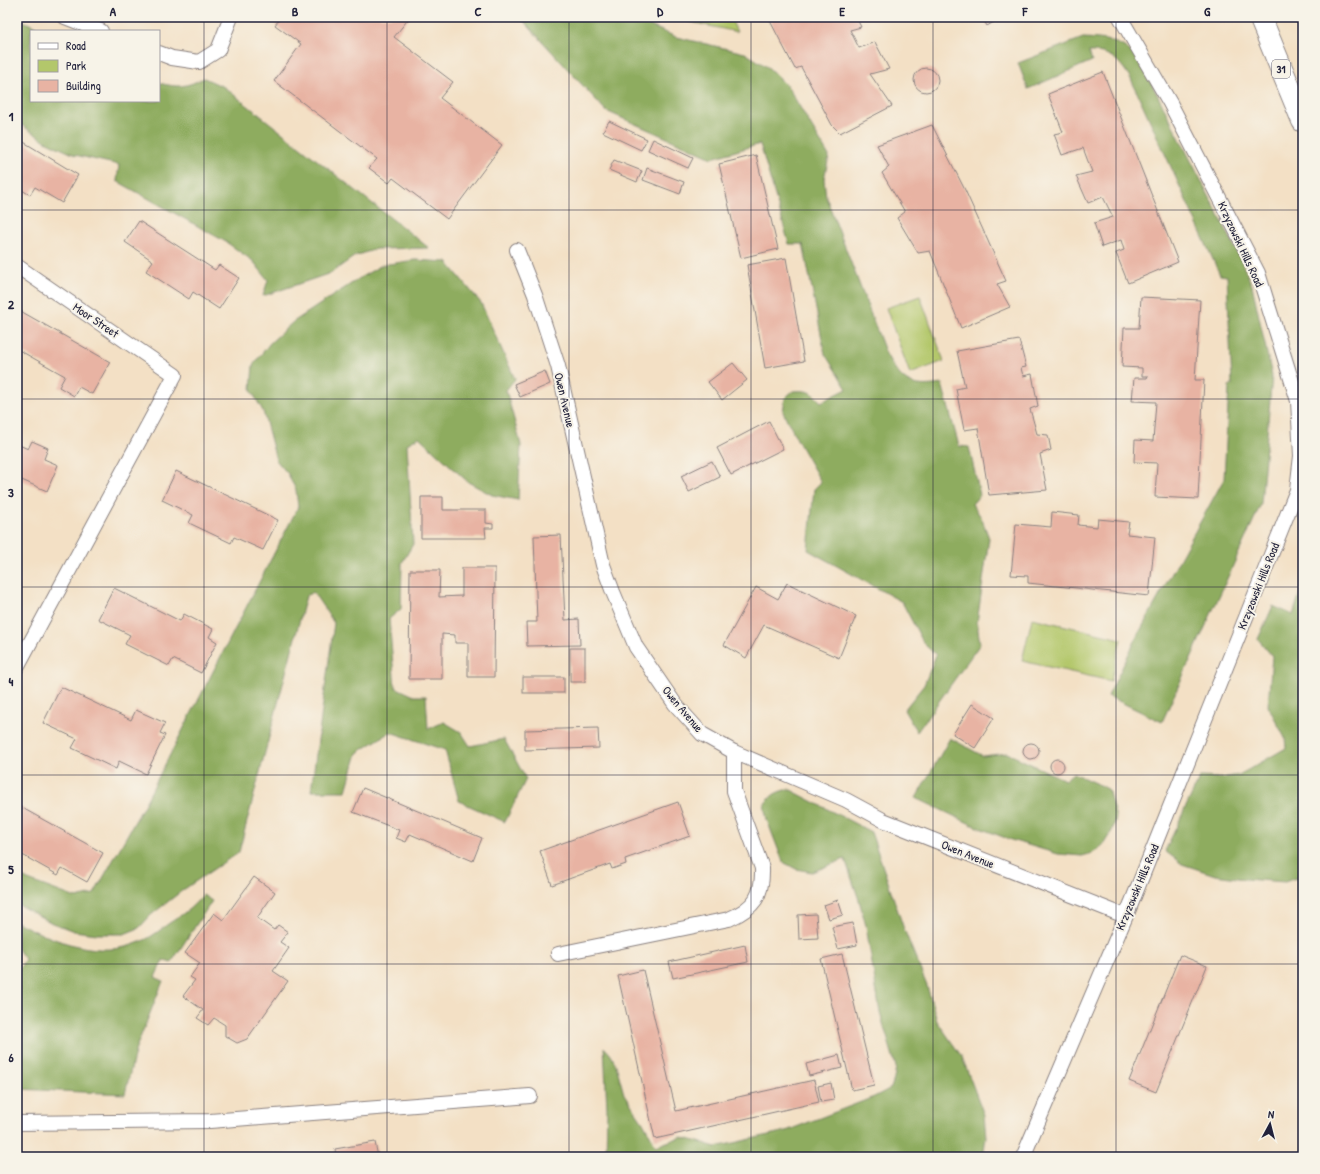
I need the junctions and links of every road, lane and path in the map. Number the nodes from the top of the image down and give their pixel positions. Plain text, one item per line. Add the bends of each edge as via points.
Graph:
1 (65, 17) edge
2 (1120, 17) edge
3 (1260, 17) edge
4 (226, 21) edge
5 (98, 30) edge
6 (160, 53) edge
7 (1303, 121) edge
8 (517, 250) dead end
9 (17, 266) edge
10 (17, 667) edge
11 (734, 752) junction
12 (1125, 916) junction
13 (558, 954) dead end
14 (530, 1096) dead end
15 (17, 1123) edge
16 (1023, 1157) edge

1 - 5 lane
2 - 12 lane, Krzyzowski Hills Road via 1170,103 1258,273 1298,401 1301,456 1297,490
3 - 7 main road, 31
4 - 6 lane via 218,50 199,62
8 - 11 lane, Owen Avenue via 558,366 603,564 624,620 636,647 676,704 702,734
9 - 10 lane, Moor Street via 175,374
11 - 12 lane, Owen Avenue via 846,800 883,820
11 - 13 lane via 734,791 762,868 763,878 756,901 750,908 729,919
12 - 16 lane, Krzyzowski Hills Road
14 - 15 lane via 210,1121

